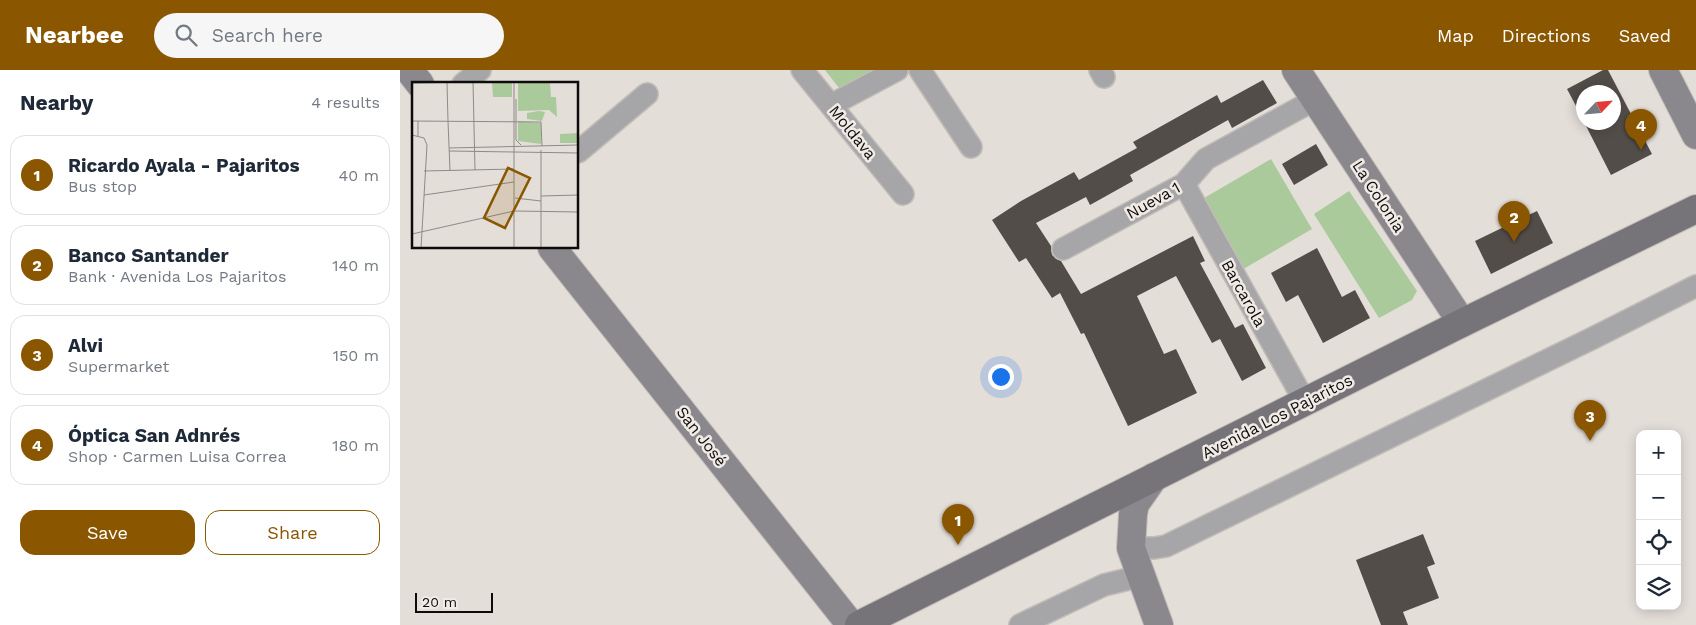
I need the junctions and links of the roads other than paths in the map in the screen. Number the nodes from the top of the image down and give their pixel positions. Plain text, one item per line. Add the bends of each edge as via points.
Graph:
1 (409, 70) edge
2 (480, 70) edge
3 (802, 70) edge
4 (898, 70) edge
5 (920, 70) edge
6 (1296, 70) edge
7 (1663, 70) edge
8 (418, 82) edge
9 (465, 82) edge
10 (647, 94) dead end
11 (1316, 98) junction
12 (831, 105) junction
13 (1696, 135) edge
14 (971, 146) dead end
15 (579, 151) edge
16 (1184, 184) junction
17 (903, 194) dead end
18 (1696, 209) edge
19 (553, 249) edge
20 (1063, 249) dead end
21 (1696, 286) edge
22 (1462, 323) junction
23 (1305, 402) junction
24 (1154, 477) junction
25 (1130, 548) junction
26 (1141, 576) junction
27 (851, 625) edge
28 (859, 625) edge
29 (1020, 625) edge
30 (1159, 625) edge

1 - 8 street
2 - 9 street
3 - 12 street, Moldava
4 - 12 street
5 - 14 street
6 - 11 street, La Colonia
7 - 13 street
10 - 15 street
11 - 16 street, Nueva 1 via 1206,159
11 - 22 street, La Colonia
12 - 17 street, Moldava
16 - 20 street, Nueva 1
16 - 23 street, Barcarola
18 - 22 main road, Avenida Los Pajaritos
19 - 27 street, San José
21 - 25 street via 1166,546
22 - 23 main road, Avenida Los Pajaritos
23 - 24 main road, Avenida Los Pajaritos
24 - 25 street via 1135,504
24 - 28 main road, Avenida Los Pajaritos
25 - 26 street
26 - 29 street via 1104,585
26 - 30 street

